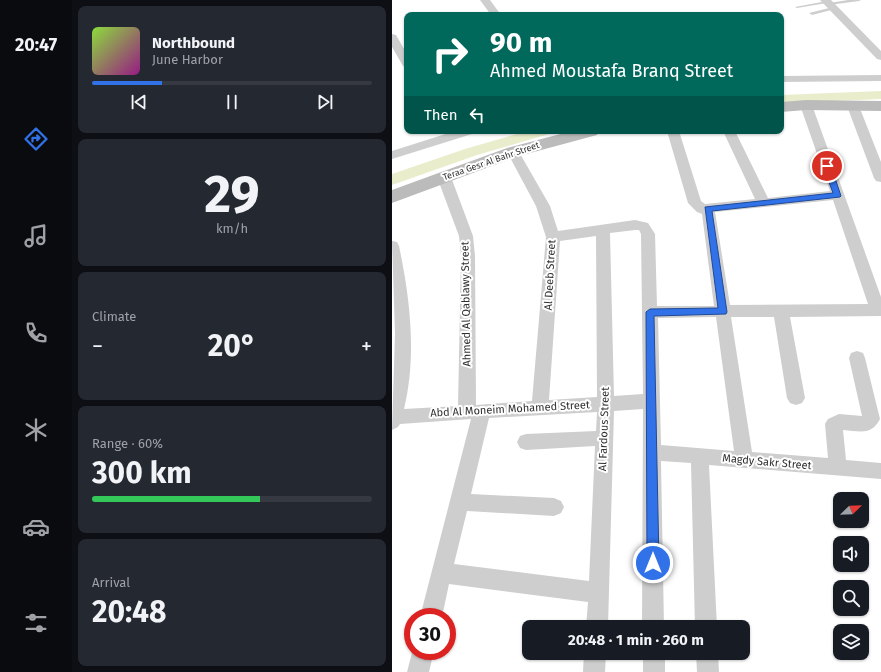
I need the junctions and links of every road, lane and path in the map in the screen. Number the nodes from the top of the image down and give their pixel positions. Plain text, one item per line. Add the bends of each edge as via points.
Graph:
1 (485, 0) edge
2 (859, 0) edge
3 (828, 4) edge
4 (796, 7) dead end
5 (494, 12) edge
6 (812, 13) dead end
7 (392, 37) edge
8 (881, 57) edge
9 (404, 59) edge
10 (881, 78) edge
11 (784, 79) edge
12 (806, 106) junction
13 (853, 106) junction
14 (881, 106) edge
15 (784, 107) edge
16 (447, 134) edge
17 (580, 134) edge
18 (675, 134) edge
19 (730, 134) edge
20 (513, 152) junction
21 (392, 155) edge
22 (444, 176) junction
23 (881, 178) edge
24 (838, 196) junction
25 (392, 197) edge
26 (764, 203) junction
27 (705, 208) junction
28 (603, 230) junction
29 (553, 237) junction
30 (392, 246) edge
31 (879, 310) edge
32 (781, 311) junction
33 (650, 312) junction
34 (723, 312) junction
35 (397, 358) edge
36 (857, 358) dead end
37 (796, 398) dead end
38 (652, 401) junction
39 (606, 404) junction
40 (540, 408) junction
41 (474, 412) junction
42 (393, 418) edge
43 (605, 438) junction
44 (526, 442) dead end
45 (652, 452) junction
46 (700, 456) junction
47 (744, 460) junction
48 (838, 468) junction
49 (881, 471) edge
50 (459, 502) junction
51 (554, 506) dead end
52 (442, 573) junction
53 (598, 593) junction
54 (433, 608) edge
55 (596, 620) edge
56 (653, 620) edge
57 (706, 620) edge
58 (421, 660) edge
59 (595, 660) edge
60 (654, 660) edge
61 (707, 660) edge
62 (418, 672) edge
63 (594, 672) edge
64 (654, 672) edge
65 (708, 672) edge

1 - 5 street
2 - 3 lane
3 - 4 lane
3 - 6 lane
3 - 8 street
7 - 9 street
10 - 11 street
12 - 13 street
12 - 15 street
12 - 24 street
13 - 14 street
13 - 23 street
16 - 21 street
17 - 20 street, Teraa Gesr Al Bahr Street
18 - 27 street via 695,203
19 - 26 street
20 - 22 street, Teraa Gesr Al Bahr Street
20 - 29 street, Al Deeb Street via 543,206
22 - 25 street, Teraa Gesr Al Bahr Street
22 - 41 street, Ahmed Al Qablawy Street via 466,236
24 - 26 street
24 - 31 street
26 - 27 street
27 - 34 street
28 - 29 street
28 - 33 street via 636,225 646,229
28 - 39 street, Al Fardous Street
29 - 40 street, Al Deeb Street
30 - 35 street via 403,339
31 - 32 street
32 - 34 street
32 - 37 street
33 - 34 street
33 - 38 street
34 - 47 street
35 - 42 street via 400,385
36 - 48 street via 872,418 867,424 834,424
38 - 39 street, Abd Al Moneim Mohamed Street
38 - 45 street
39 - 40 street, Abd Al Moneim Mohamed Street
39 - 43 street, Al Fardous Street
40 - 41 street, Abd Al Moneim Mohamed Street
41 - 42 street, Abd Al Moneim Mohamed Street
41 - 50 street, Ahmed Al Qablawy Street
43 - 44 street
43 - 53 street, Al Fardous Street
45 - 46 street, Magdy Sakr Street
45 - 56 street
46 - 47 street, Magdy Sakr Street
46 - 57 street
47 - 48 street, Magdy Sakr Street
48 - 49 street, Magdy Sakr Street
50 - 51 street
50 - 52 street, Ahmed Al Qablawy Street
52 - 53 street
52 - 54 street, Ahmed Al Qablawy Street
53 - 55 street, Al Fardous Street
58 - 62 street
59 - 63 street
60 - 64 street
61 - 65 street

